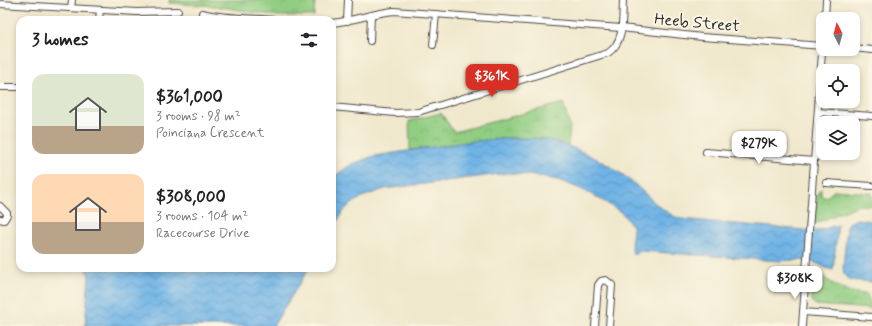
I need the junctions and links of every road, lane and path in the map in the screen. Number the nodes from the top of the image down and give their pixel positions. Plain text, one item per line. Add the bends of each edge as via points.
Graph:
1 (72, 0) edge
2 (348, 0) edge
3 (623, 0) edge
4 (826, 0) edge
5 (0, 4) edge
6 (71, 8) junction
7 (100, 10) junction
8 (178, 12) dead end
9 (825, 12) edge
10 (202, 13) dead end
11 (436, 14) junction
12 (371, 15) junction
13 (99, 16) edge
14 (213, 16) edge
15 (347, 21) junction
16 (336, 22) edge
17 (621, 28) junction
18 (370, 41) dead end
19 (434, 45) dead end
20 (816, 45) edge
21 (860, 49) edge
22 (872, 50) edge
23 (822, 56) edge
24 (0, 86) edge
25 (16, 88) edge
26 (336, 107) edge
27 (818, 112) junction
28 (872, 116) edge
29 (706, 152) dead end
30 (814, 161) junction
31 (826, 183) dead end
32 (872, 186) edge
33 (0, 206) edge
34 (0, 219) edge
35 (803, 312) junction
36 (872, 317) edge
37 (594, 326) edge
38 (609, 326) edge
39 (802, 326) edge

1 - 6 street
2 - 15 street
3 - 17 street
4 - 9 street
5 - 6 street
6 - 7 street
7 - 8 street
7 - 13 street
10 - 14 street
11 - 12 street, Heeb Street via 394,11
11 - 17 street, Heeb Street
11 - 19 street
12 - 15 street, Heeb Street
12 - 18 street
15 - 16 street, Heeb Street
17 - 20 street, Heeb Street
17 - 26 street via 618,43 608,52 418,112 395,113
21 - 22 street
23 - 27 street
24 - 25 street
27 - 28 street
27 - 30 street
29 - 30 street
30 - 35 street
31 - 32 street
33 - 34 street via 7,215 4,220
35 - 36 street
35 - 39 street
37 - 38 street via 598,285 606,280 612,284

